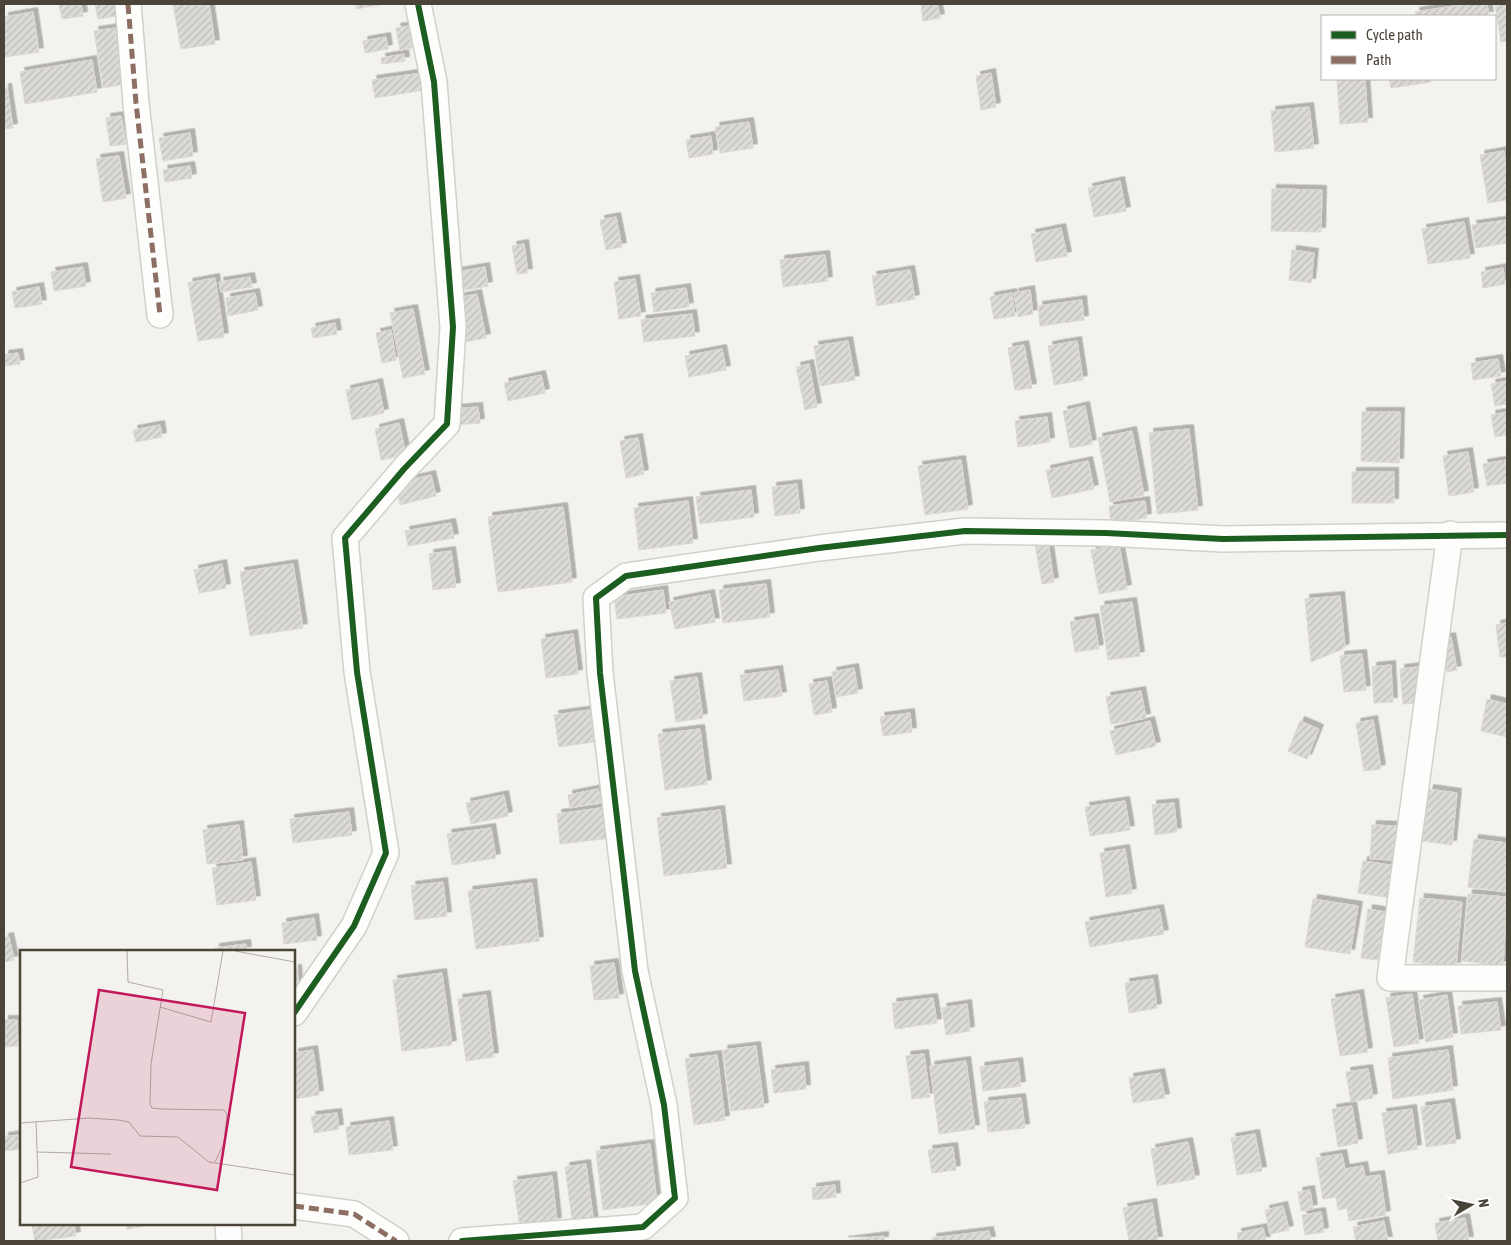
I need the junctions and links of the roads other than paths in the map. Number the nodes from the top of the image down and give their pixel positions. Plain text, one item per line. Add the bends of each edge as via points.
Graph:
1 (128, 4) edge
2 (418, 4) edge
3 (160, 315) dead end
4 (1450, 534) junction
5 (1507, 535) edge
6 (1507, 978) edge
7 (295, 1012) edge
8 (295, 1206) edge
9 (228, 1225) edge
10 (229, 1241) edge
11 (396, 1241) edge
12 (462, 1241) edge

1 - 3 street
2 - 7 street via 434,82 452,327 447,424 346,538 357,672 386,852 354,926
4 - 5 street
4 - 6 street via 1390,978
4 - 12 street via 1223,539 965,531 626,576 596,598 600,673 635,971 664,1105 675,1198 643,1227
8 - 11 street via 354,1214
9 - 10 street

